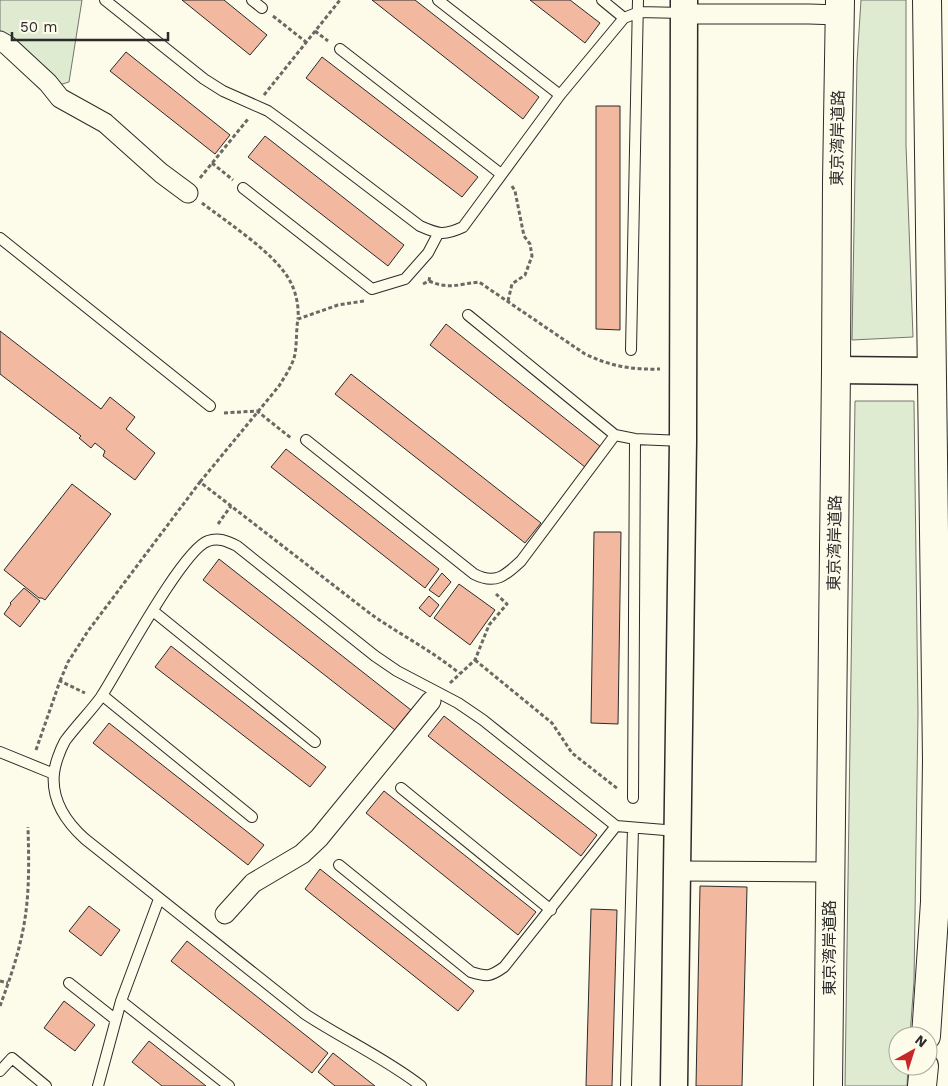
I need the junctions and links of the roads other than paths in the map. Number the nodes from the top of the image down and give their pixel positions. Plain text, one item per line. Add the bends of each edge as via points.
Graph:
1 (105, 0) edge
2 (252, 0) edge
3 (438, 0) edge
4 (602, 0) edge
5 (638, 0) edge
6 (927, 0) edge
7 (684, 7) edge
8 (262, 8) road end
9 (840, 8) edge
10 (639, 12) junction
11 (624, 18) junction
12 (0, 41) edge
13 (340, 49) dead end
14 (560, 95) junction
15 (501, 174) junction
16 (242, 188) road end
17 (188, 193) road end
18 (438, 234) junction
19 (0, 238) edge
20 (468, 315) dead end
21 (631, 350) dead end
22 (836, 370) junction
23 (939, 371) edge
24 (210, 406) road end
25 (615, 435) junction
26 (635, 439) junction
27 (306, 440) road end
28 (683, 441) junction
29 (153, 611) junction
30 (102, 695) junction
31 (430, 702) dead end
32 (315, 742) dead end
33 (0, 752) edge
34 (54, 774) junction
35 (400, 788) dead end
36 (633, 798) dead end
37 (252, 817) dead end
38 (616, 826) junction
39 (634, 828) junction
40 (678, 831) junction
41 (339, 864) dead end
42 (678, 871) junction
43 (830, 872) junction
44 (159, 899) junction
45 (551, 910) junction
46 (225, 914) dead end
47 (69, 983) dead end
48 (121, 1001) junction
49 (116, 1020) junction
50 (927, 1026) edge
51 (0, 1071) edge
52 (46, 1086) edge
53 (98, 1086) edge
54 (229, 1086) edge
55 (421, 1086) edge
56 (626, 1086) edge
57 (674, 1086) edge
58 (828, 1086) edge

1 - 18 lane via 204,79 268,111 420,226
2 - 8 lane
3 - 14 lane
4 - 11 lane
5 - 10 lane
6 - 23 highway
7 - 9 street via 809,14
7 - 10 lane
7 - 28 street
9 - 22 highway, 東京湾岸道路
10 - 11 lane
10 - 21 lane
11 - 14 lane
12 - 17 street via 42,77 60,98 105,123
13 - 15 lane
14 - 15 lane
15 - 18 lane via 463,227 452,233
16 - 18 lane via 372,289 405,279 428,253
19 - 24 lane
20 - 25 lane
22 - 23 street
22 - 43 highway, 東京湾岸道路
23 - 50 highway via 934,498 935,902
25 - 26 lane
25 - 27 lane via 521,561 494,579 474,574
26 - 28 lane
26 - 36 lane
28 - 40 street
29 - 30 lane
29 - 32 lane
29 - 38 lane via 194,551 208,541 223,539 237,546 375,656 483,720
30 - 34 lane via 64,742
30 - 37 lane
31 - 46 street via 319,838 302,854 253,883
33 - 34 lane
34 - 44 lane via 62,813 72,827
35 - 45 lane
38 - 39 lane
38 - 45 lane
39 - 40 lane
39 - 56 lane
40 - 42 street
41 - 45 lane via 471,972 484,976 504,968
42 - 43 street
42 - 57 street
43 - 58 highway, 東京湾岸道路
44 - 48 lane
44 - 55 lane via 305,1014
47 - 49 lane
48 - 49 lane
48 - 54 lane
49 - 53 lane
51 - 52 lane via 12,1058

